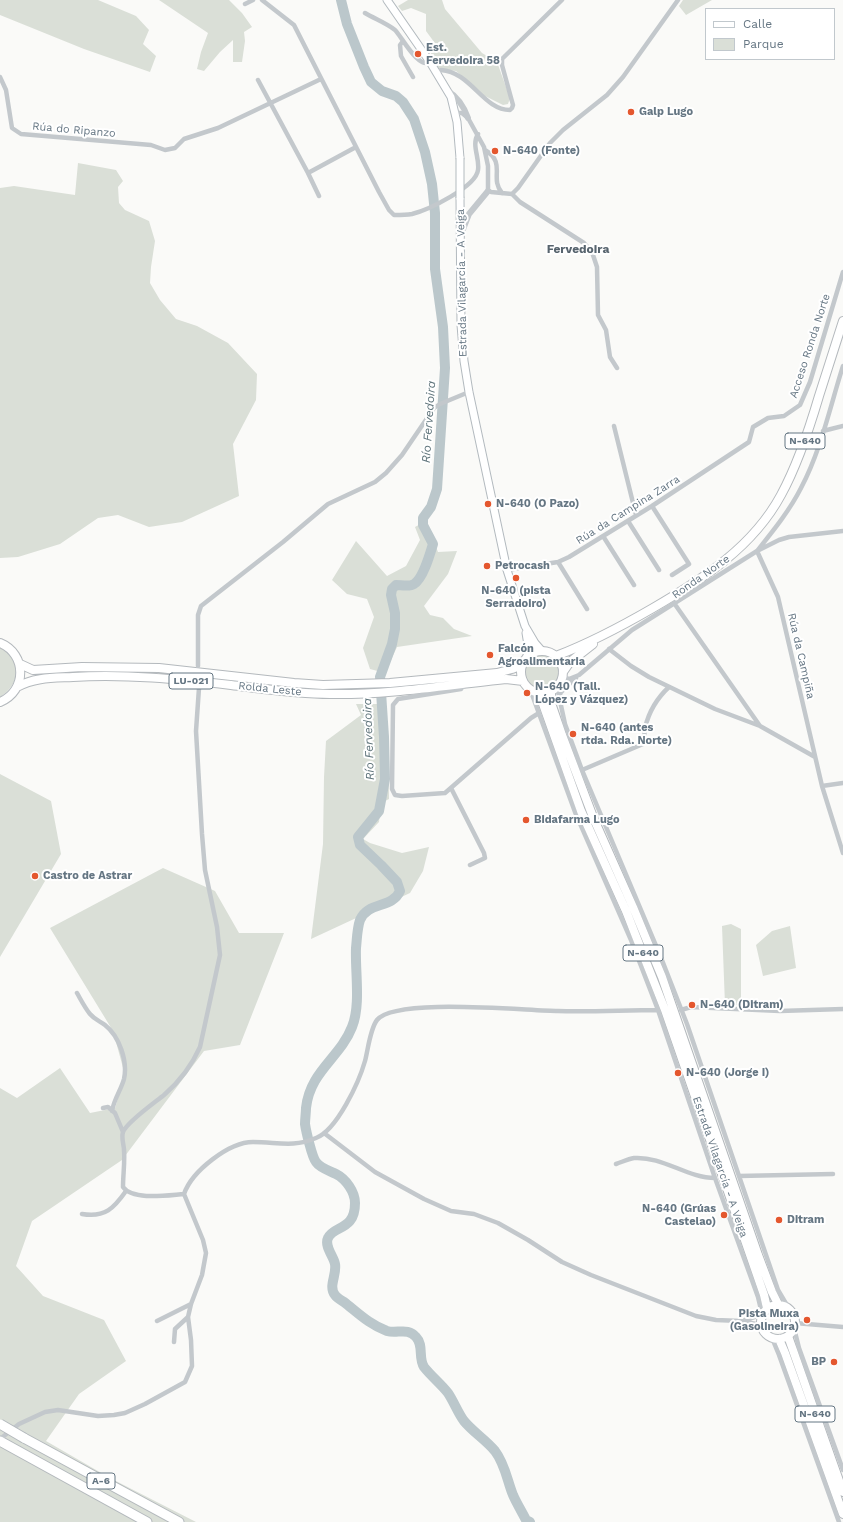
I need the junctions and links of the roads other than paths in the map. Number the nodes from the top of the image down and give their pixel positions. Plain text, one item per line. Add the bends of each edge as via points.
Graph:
1 (253, 0) edge
2 (262, 0) edge
3 (387, 0) edge
4 (562, 0) edge
5 (678, 0) edge
6 (245, 4) dead end
7 (365, 14) dead end
8 (403, 41) junction
9 (430, 62) junction
10 (437, 73) junction
11 (0, 77) edge
12 (413, 77) dead end
13 (321, 79) junction
14 (258, 80) dead end
15 (448, 90) junction
16 (270, 103) junction
17 (456, 113) junction
18 (468, 118) junction
19 (478, 134) junction
20 (356, 147) junction
21 (485, 150) junction
22 (308, 173) junction
23 (497, 181) junction
24 (490, 192) junction
25 (502, 193) junction
26 (512, 194) junction
27 (320, 196) dead end
28 (460, 241) junction
29 (843, 272) edge
30 (843, 321) edge
31 (843, 366) edge
32 (617, 368) dead end
33 (469, 392) junction
34 (614, 426) dead end
35 (843, 426) edge
36 (823, 432) junction
37 (749, 442) joint
38 (652, 506) junction
39 (636, 515) junction
40 (628, 521) junction
41 (843, 531) edge
42 (603, 536) junction
43 (757, 551) junction
44 (558, 562) junction
45 (507, 570) junction
46 (659, 570) dead end
47 (672, 575) dead end
48 (634, 585) dead end
49 (674, 603) junction
50 (587, 609) dead end
51 (525, 626) junction
52 (608, 633) junction
53 (0, 643) edge
54 (609, 649) junction
55 (542, 651) junction
56 (556, 656) junction
57 (527, 657) junction
58 (20, 664) junction
59 (522, 665) junction
60 (198, 666) dead end
61 (562, 675) junction
62 (578, 676) junction
63 (523, 681) junction
64 (465, 683) junction
65 (18, 687) junction
66 (669, 687) junction
67 (199, 688) dead end
68 (530, 689) junction
69 (554, 689) junction
70 (539, 693) junction
71 (559, 697) junction
72 (0, 702) edge
73 (539, 713) junction
74 (760, 726) junction
75 (815, 757) junction
76 (582, 770) junction
77 (843, 783) edge
78 (822, 786) junction
79 (451, 788) junction
80 (843, 853) edge
81 (470, 865) dead end
82 (77, 993) dead end
83 (843, 1009) edge
84 (658, 1010) junction
85 (681, 1010) junction
86 (102, 1108) dead end
87 (112, 1111) junction
88 (123, 1132) junction
89 (324, 1133) junction
90 (616, 1164) dead end
91 (833, 1174) dead end
92 (739, 1176) junction
93 (715, 1178) junction
94 (126, 1191) junction
95 (184, 1194) junction
96 (82, 1214) dead end
97 (191, 1304) junction
98 (778, 1304) junction
99 (788, 1307) junction
100 (764, 1312) junction
101 (188, 1317) junction
102 (741, 1320) junction
103 (157, 1321) dead end
104 (761, 1325) junction
105 (795, 1325) junction
106 (843, 1327) edge
107 (788, 1336) junction
108 (775, 1338) junction
109 (174, 1342) dead end
110 (0, 1424) edge
111 (0, 1440) edge
112 (843, 1470) edge
113 (843, 1492) edge
114 (843, 1514) edge
115 (147, 1522) edge
116 (179, 1522) edge
117 (839, 1522) edge

1 - 6 street
2 - 13 street via 294,26
3 - 9 main road, Estrada Vilagarcía - A Veiga
4 - 10 street via 502,59 513,105 510,110 503,109 484,98 459,75 443,70
5 - 26 street via 623,77 607,95 550,143
7 - 8 street via 388,25
8 - 9 street via 423,63
8 - 12 street via 400,45 401,56
9 - 10 main road, Estrada Vilagarcía - A Veiga
10 - 15 main road, Estrada Vilagarcía - A Veiga
11 - 16 street, Rúa do Ripanzo via 6,90 12,128 21,134 151,145 165,150 175,148 184,139 218,128
13 - 16 street, Rúa do Ripanzo
13 - 20 street
14 - 16 street
15 - 17 main road, Estrada Vilagarcía - A Veiga
15 - 18 street via 463,106
16 - 22 street
17 - 18 street via 462,113
17 - 28 main road, Estrada Vilagarcía - A Veiga, bridge via 460,158
18 - 19 street
19 - 20 street via 475,139 477,175 470,183 438,204 412,214 394,215 389,210
19 - 21 street
20 - 22 street
21 - 23 street via 495,159
21 - 24 street via 488,166 487,189
22 - 27 street
23 - 24 street
23 - 25 street
24 - 25 street
24 - 28 street via 477,203 466,219
25 - 26 street
26 - 32 street via 520,202 584,243 592,252 597,267 598,314 606,330 610,357
28 - 33 main road, Estrada Vilagarcía - A Veiga via 461,331
29 - 37 street, Acceso Ronda Norte via 810,382 800,405 784,416 768,418 752,427
30 - 52 highway, Ronda Norte / N-640 via 796,465 781,496 765,519 741,547 717,568 681,592
31 - 36 street
33 - 45 main road, Estrada Vilagarcía - A Veiga
33 - 60 street via 440,404 386,473 374,482 328,504 201,606 198,614
34 - 39 street
35 - 36 street
36 - 43 street via 801,489 773,532
37 - 38 street, Rúa da Campina Zarra
38 - 39 street, Rúa da Campina Zarra
38 - 47 street via 689,564
39 - 40 street, Rúa da Campina Zarra
40 - 42 street, Rúa da Campina Zarra
40 - 46 street
41 - 43 street via 789,537
42 - 44 street, Rúa da Campina Zarra
42 - 48 street
43 - 49 street
43 - 75 street, Rúa da Campiña via 778,598
44 - 45 street, Rúa da Campina Zarra
44 - 50 street
45 - 51 main road, Estrada Vilagarcía - A Veiga
49 - 54 street via 632,630
49 - 74 street
51 - 55 main road, Estrada Vilagarcía - A Veiga
51 - 57 main road, Estrada Vilagarcía - A Veiga
52 - 56 highway, Ronda Norte
52 - 61 highway, Ronda Norte via 570,662
53 - 58 highway via 10,648
54 - 62 street
54 - 66 street via 631,666
55 - 56 highway
55 - 57 highway
56 - 61 highway via 560,661
57 - 59 highway
58 - 59 highway, Rolda Leste / LU-021 via 33,670 138,667 335,685 390,683 497,673
58 - 65 highway
59 - 63 highway
61 - 62 street via 569,679
61 - 69 highway
62 - 71 street
63 - 64 highway, Rolda Leste / LU-021 via 506,679
63 - 68 highway
64 - 65 highway, Rolda Leste / LU-021 via 366,694 295,692 133,676 82,676 36,679
64 - 79 street via 461,689 398,699 393,705 392,789 395,795 444,792
65 - 72 highway, Rolda Leste / LU-021
66 - 74 street via 715,709
66 - 76 street via 659,696 652,708 643,744
67 - 88 street via 196,732 202,834 205,870 220,955 196,1056 165,1094
68 - 70 highway
68 - 73 street
69 - 70 highway
69 - 71 street
69 - 98 highway, Estrada Vilagarcía - A Veiga / N-640 via 551,703 562,735 593,817 662,978 758,1255
70 - 100 highway, Estrada Vilagarcía - A Veiga / N-640 via 581,811 626,911 665,1010 764,1295
71 - 76 street via 565,724
73 - 79 street
73 - 84 street via 575,812 631,940
74 - 75 street
75 - 78 street, Rúa da Campiña
76 - 85 street
77 - 78 street
78 - 80 street, Rúa da Campiña
79 - 81 street via 484,853 485,858
82 - 87 street via 90,1014 115,1036 122,1051 124,1079
83 - 85 street via 780,1011 691,1007
84 - 89 street via 559,1011 453,1006 418,1008 388,1014 377,1020 374,1025 357,1086 345,1107
84 - 93 street
85 - 92 street
86 - 87 street via 108,1107
87 - 88 street
88 - 94 street via 123,1187
89 - 95 street via 311,1140 286,1145 253,1142 237,1145 205,1165 191,1180
89 - 102 street via 395,1184 443,1208 474,1214 498,1223 562,1262 696,1316 716,1320
90 - 93 street via 633,1158 648,1159 698,1176
91 - 92 street
92 - 99 street via 781,1296
93 - 100 street
94 - 95 street via 150,1196
94 - 96 street via 109,1211 91,1216
95 - 97 street via 206,1253 202,1275
97 - 101 street
97 - 103 street
98 - 99 highway
98 - 100 highway
99 - 105 highway via 794,1314
100 - 102 street via 751,1319
100 - 104 highway, Estrada Vilagarcía - A Veiga / N-640
101 - 109 street via 175,1329
101 - 111 street via 192,1366 185,1382 170,1392 114,1416 58,1410 45,1412 18,1424
102 - 104 street
104 - 108 highway, N-640 via 764,1333
105 - 106 street
105 - 107 highway
105 - 112 street via 799,1348
107 - 108 highway
107 - 113 highway, N-640
108 - 114 highway, N-640 via 788,1359
108 - 117 street
110 - 116 highway, A-6, bridge
111 - 115 highway, A-6

